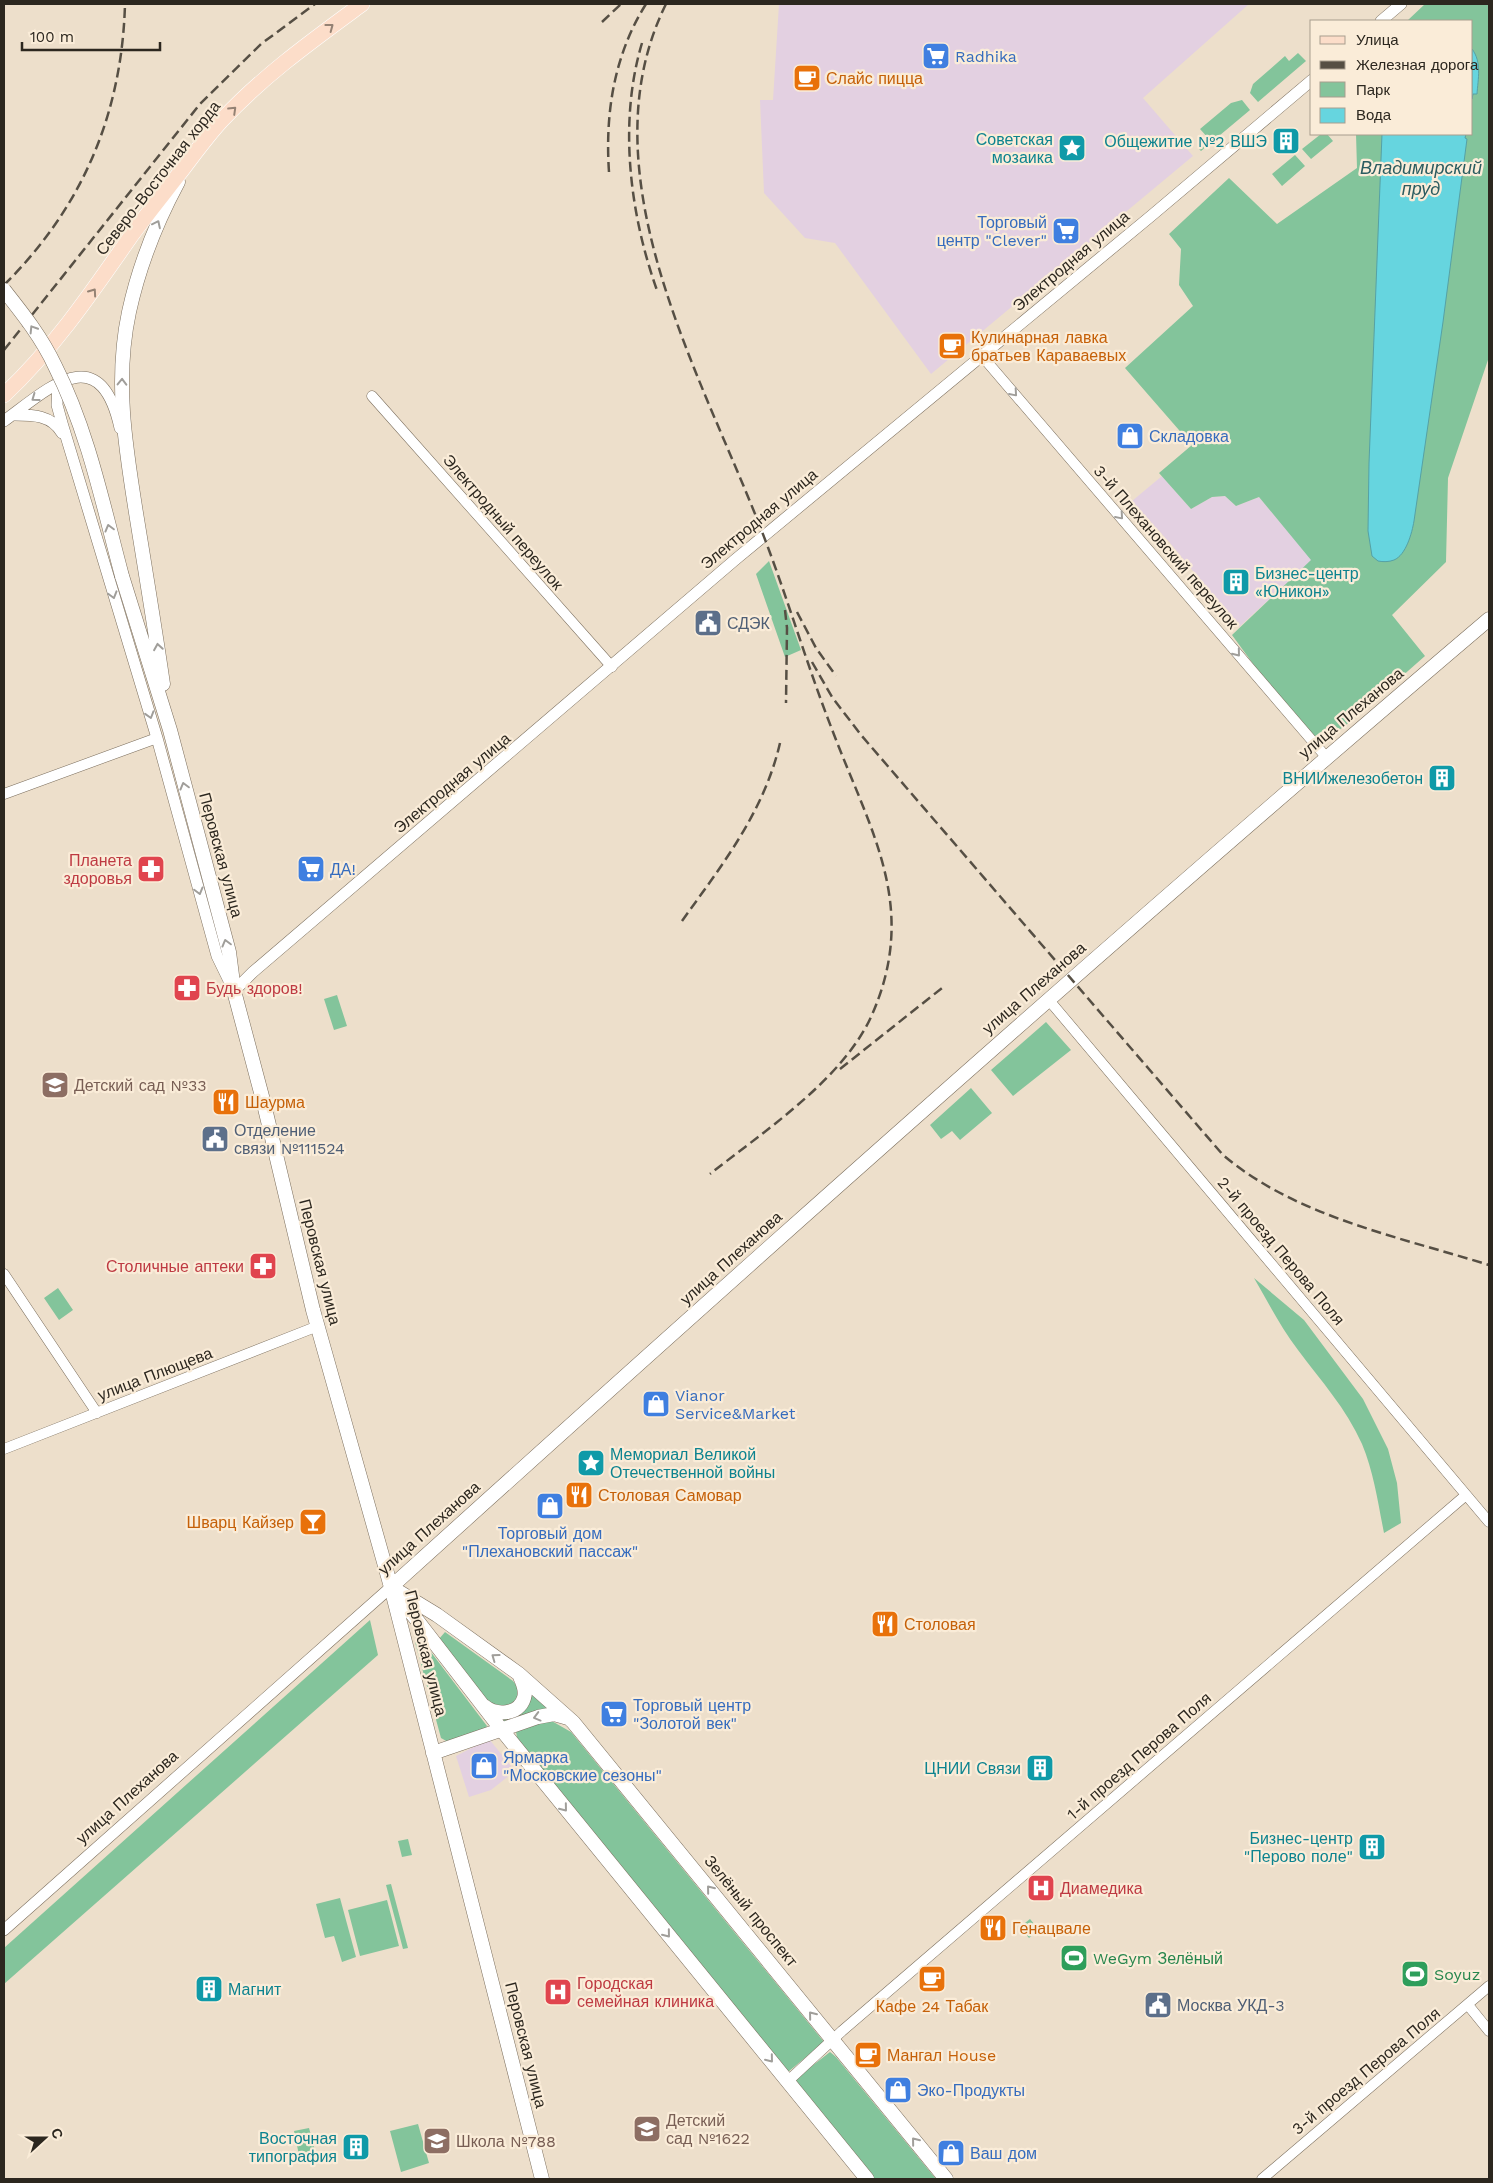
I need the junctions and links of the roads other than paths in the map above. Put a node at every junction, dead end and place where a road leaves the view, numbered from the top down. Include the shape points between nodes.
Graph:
1 (362, 4) edge
2 (1401, 4) edge
3 (1382, 20) edge
4 (1310, 82) edge
5 (190, 160) junction
6 (4, 290) edge
7 (982, 356) junction
8 (58, 382) junction
9 (4, 395) edge
10 (372, 396) dead end
11 (7, 418) edge
12 (70, 448) junction
13 (131, 478) junction
14 (1489, 619) edge
15 (612, 667) junction
16 (170, 730) junction
17 (157, 738) junction
18 (1327, 758) junction
19 (4, 794) edge
20 (234, 991) junction
21 (1048, 999) junction
22 (4, 1274) edge
23 (318, 1326) junction
24 (97, 1413) junction
25 (4, 1449) edge
26 (1466, 1495) junction
27 (1489, 1522) edge
28 (390, 1587) junction
29 (519, 1674) junction
30 (481, 1704) junction
31 (573, 1722) junction
32 (500, 1729) junction
33 (433, 1753) junction
34 (4, 1930) edge
35 (1489, 1986) edge
36 (1468, 2005) junction
37 (1489, 2031) edge
38 (832, 2040) junction
39 (788, 2081) junction
40 (542, 2179) edge
41 (867, 2179) edge
42 (946, 2179) edge
43 (1262, 2179) edge

5 -> 1 main road, Северо-Восточная хорда via 222,120 260,83
2 - 3 street
4 - 7 street, Электродная улица
9 -> 5 main road, Северо-Восточная хорда via 56,341
13 -> 5 main road via 122,406 129,313 152,235
16 -> 6 main road, bridge via 74,409 55,365 30,323
7 - 15 street, Электродная улица
7 -> 18 street, 3-й Плехановский переулок
8 -> 11 street
8 - 12 street via 57,405
8 - 13 street via 78,377 93,380 103,387 118,419
10 - 15 street, Электродный переулок
11 - 12 street via 30,414 51,421 61,430
12 -> 17 street, Перовская улица
16 -> 13 main road
14 - 18 main road, улица Плеханова
15 - 20 street, Электродная улица
20 -> 16 main road, Перовская улица via 229,952
17 - 19 street
17 -> 20 street, Перовская улица via 217,956
18 - 21 main road, улица Плеханова
20 - 23 main road, Перовская улица
21 - 26 street, 2-й проезд Перова Поля
21 - 28 main road, улица Плеханова
22 - 24 street
23 - 24 street, улица Плющева
23 - 28 main road, Перовская улица
24 - 25 street, улица Плющева
26 - 27 street, 2-й проезд Перова Поля
26 - 38 street, 1-й проезд Перова Поля
29 -> 28 main road, Зелёный проспект via 437,1615
28 - 30 main road
28 - 33 main road, Перовская улица
28 - 34 street, улица Плеханова
29 - 30 main road via 525,1691 521,1704 516,1708 510,1712 496,1712
29 - 31 main road, Зелёный проспект
30 - 32 main road
31 -> 32 main road via 554,1714
38 -> 31 main road, Зелёный проспект
32 - 33 main road
32 -> 39 main road
33 - 40 main road, Перовская улица
35 - 36 street, 3-й проезд Перова Поля
36 - 37 street
36 - 43 street, 3-й проезд Перова Поля
38 - 39 street, 1-й проезд Перова Поля
42 -> 38 main road, Зелёный проспект
39 - 41 main road

